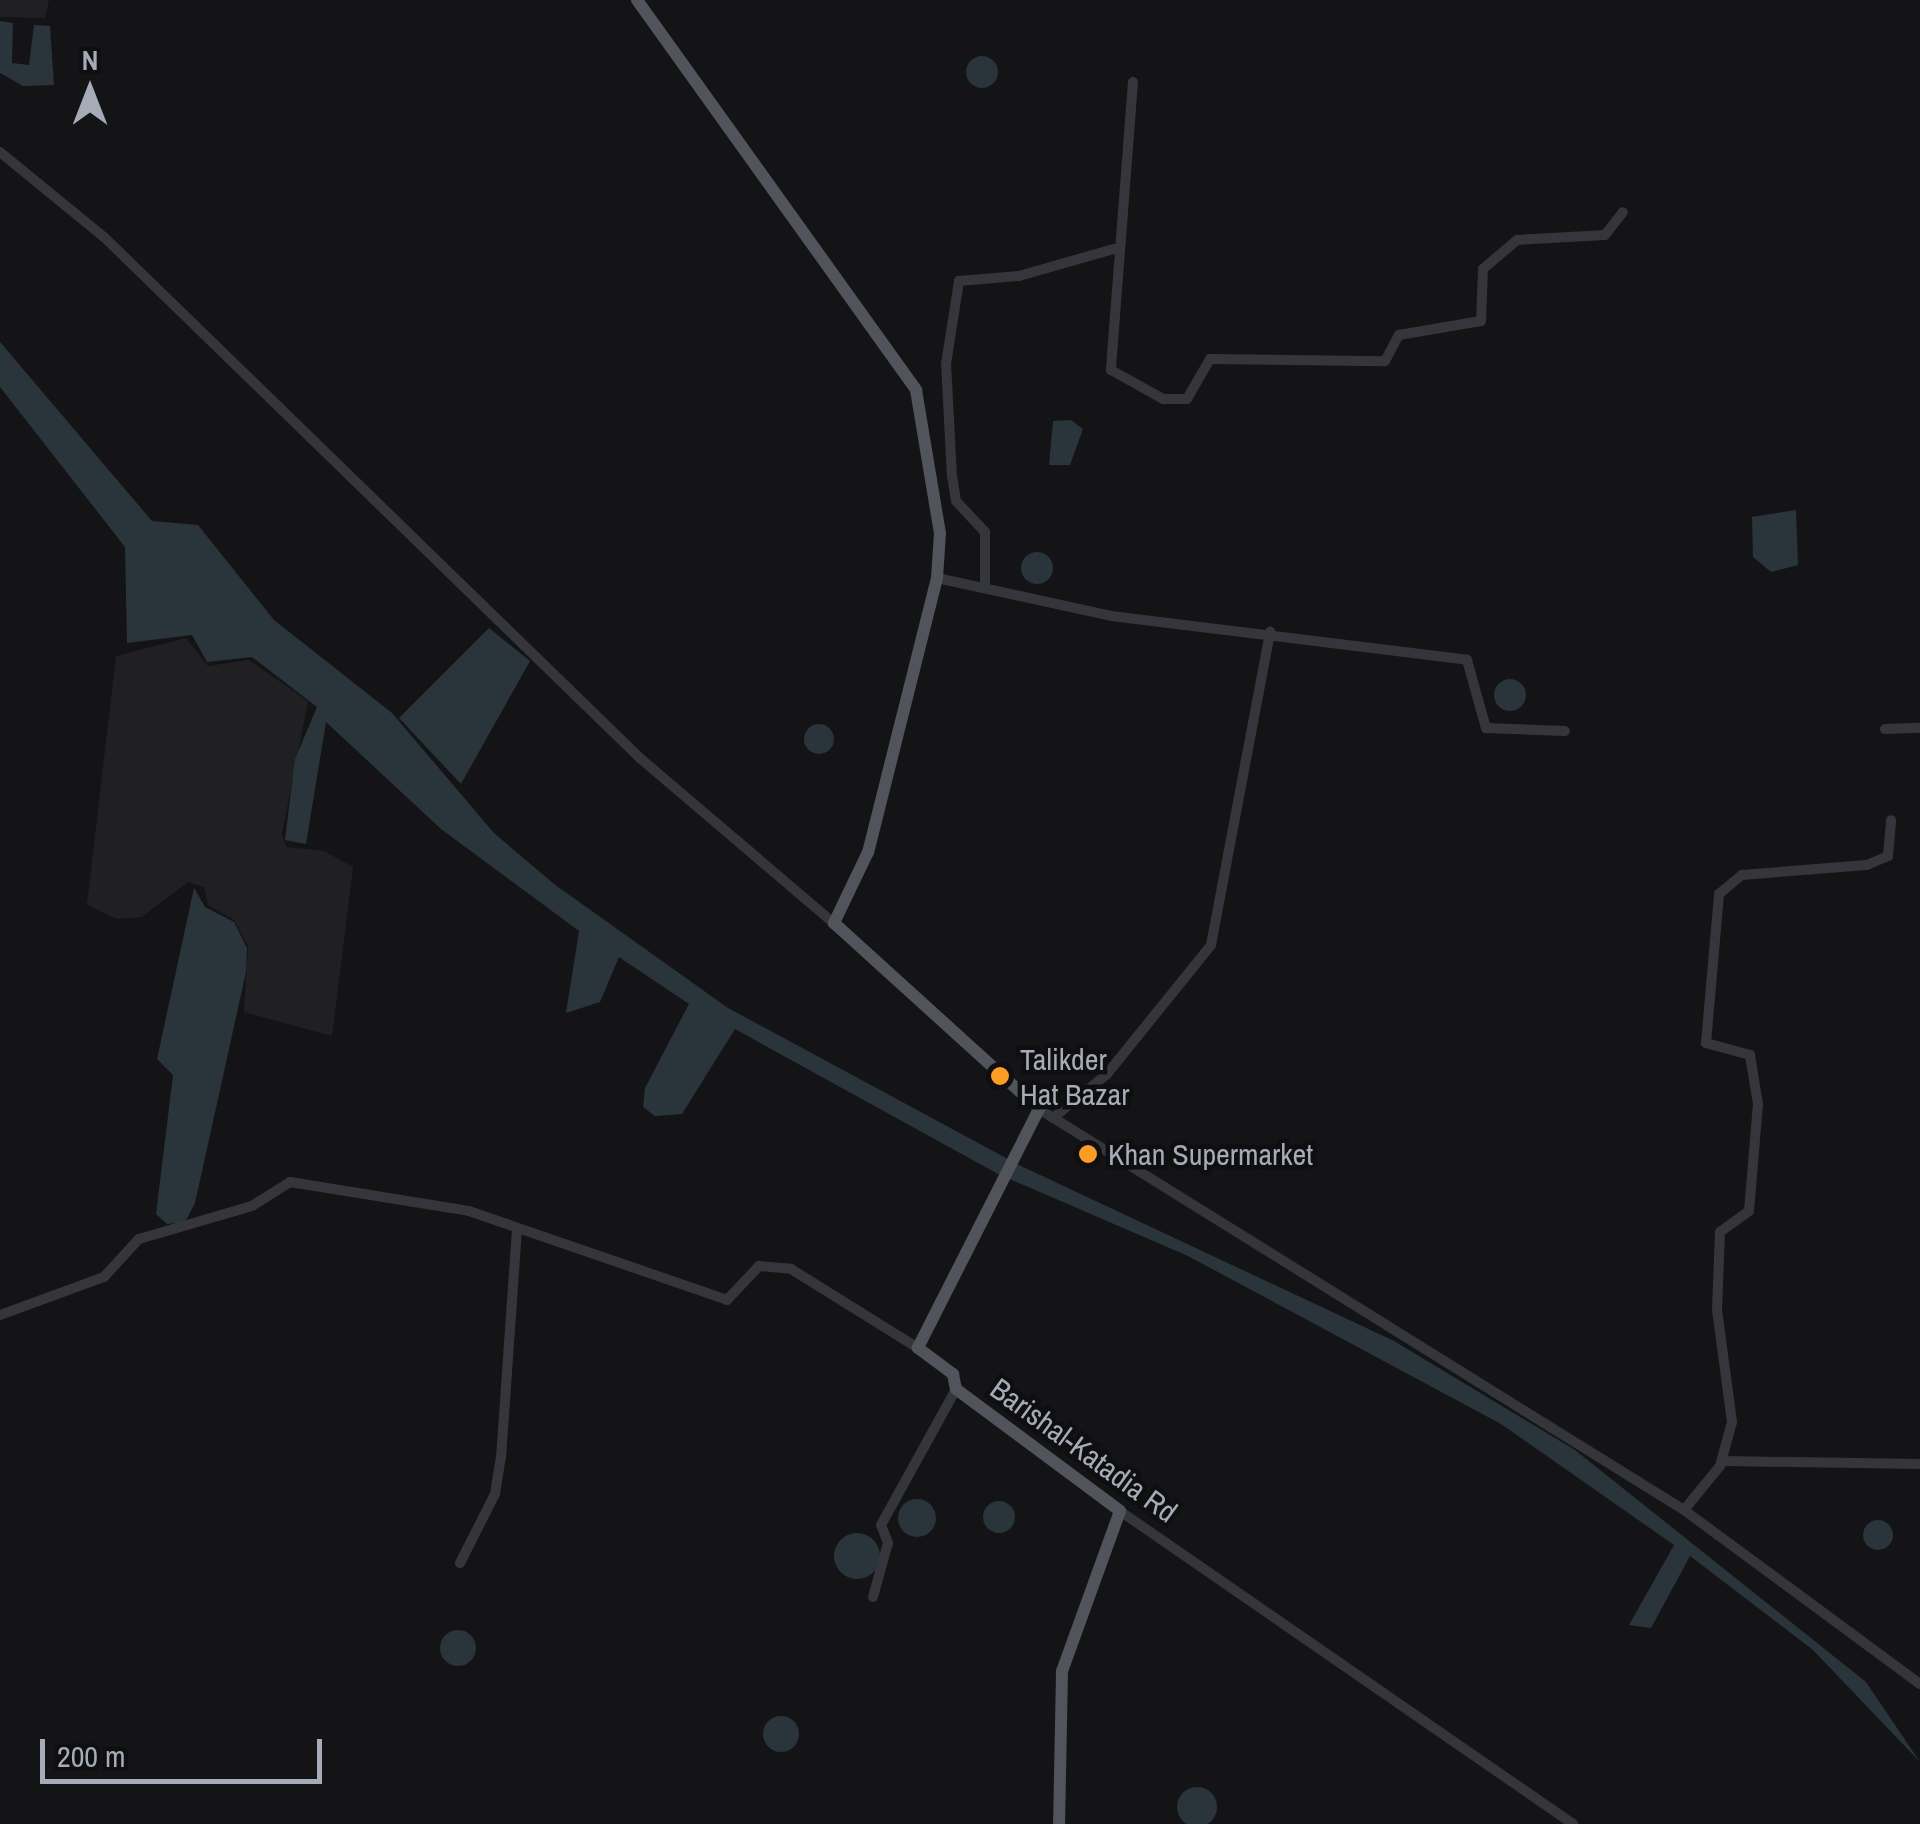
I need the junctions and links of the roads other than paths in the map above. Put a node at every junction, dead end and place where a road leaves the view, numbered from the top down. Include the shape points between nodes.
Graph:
1 (637, 0) edge
2 (1133, 82) dead end
3 (0, 152) edge
4 (1623, 212) dead end
5 (1114, 249) junction
6 (938, 578) junction
7 (986, 587) junction
8 (1270, 632) junction
9 (1920, 728) edge
10 (1886, 729) dead end
11 (1565, 731) dead end
12 (1891, 820) dead end
13 (834, 923) junction
14 (1039, 1109) junction
15 (1053, 1118) junction
16 (517, 1231) junction
17 (0, 1315) edge
18 (918, 1348) junction
19 (956, 1389) junction
20 (1920, 1464) edge
21 (1720, 1466) junction
22 (1684, 1510) junction
23 (1120, 1511) junction
24 (460, 1563) dead end
25 (873, 1597) dead end
26 (1920, 1684) edge
27 (1059, 1824) edge
28 (1574, 1824) edge

1 - 6 main road via 916,390 940,533
2 - 5 street
3 - 13 street via 104,237 641,758
4 - 5 street via 1605,234 1516,240 1484,269 1480,321 1399,335 1385,361 1210,359 1186,399 1164,399 1111,370
5 - 7 street via 1019,276 958,281 946,364 952,476 956,500 986,532
6 - 7 street
6 - 13 main road via 876,819
7 - 8 street via 1112,616
8 - 11 street via 1467,660 1486,728
8 - 15 street via 1211,945 1107,1074
9 - 10 street
12 - 21 street via 1888,856 1867,865 1742,874 1719,894 1706,1044 1750,1055 1758,1104 1748,1211 1720,1232 1717,1310 1732,1401
13 - 14 main road
14 - 15 street
14 - 18 main road
15 - 22 street
16 - 17 street via 469,1212 290,1182 252,1206 139,1239 104,1277
16 - 18 street via 666,1272 727,1300 759,1266 791,1269
16 - 24 street via 495,1494
18 - 19 main road, Barishal-Katadia Rd via 952,1374
19 - 23 main road, Barishal-Katadia Rd
19 - 25 street via 881,1525 888,1543
20 - 21 street via 1842,1469 1733,1456
21 - 22 street
22 - 26 street
23 - 27 main road via 1062,1670
23 - 28 street, Barishal-Katadia Rd

